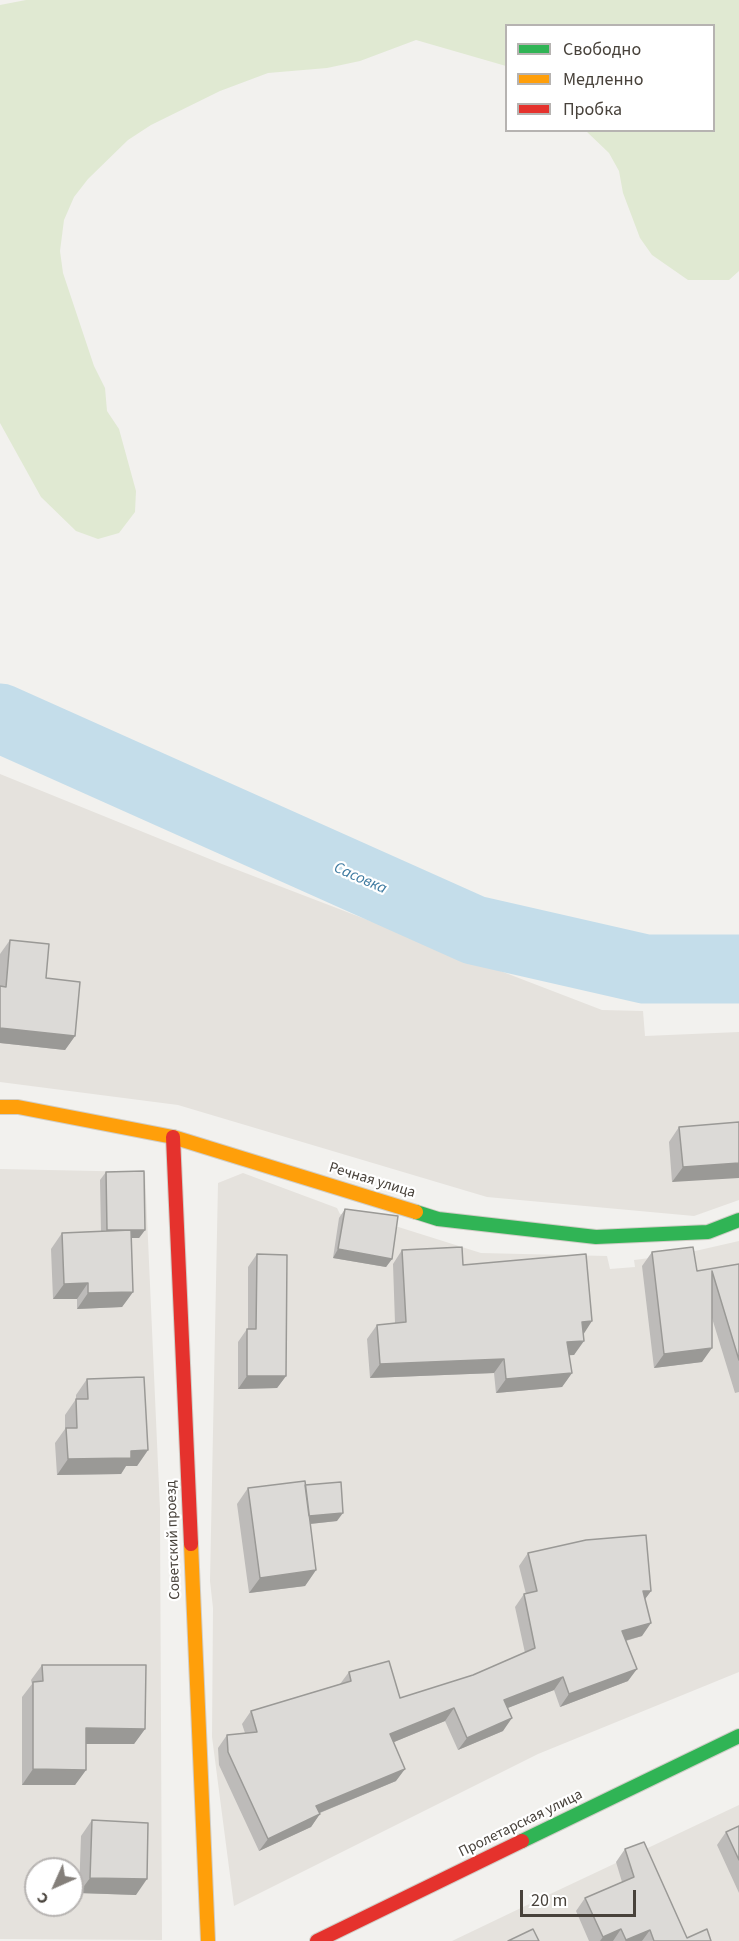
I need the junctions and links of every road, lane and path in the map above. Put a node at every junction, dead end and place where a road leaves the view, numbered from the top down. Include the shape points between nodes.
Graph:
1 (0, 1107) edge
2 (173, 1137) junction
3 (739, 1220) edge
4 (739, 1736) edge
5 (208, 1941) edge
6 (317, 1941) edge

1 - 2 street, Речная улица via 18,1107
2 - 3 street, Речная улица via 438,1219 596,1237 708,1232
2 - 5 street, Советский проезд
4 - 6 street, Пролетарская улица

